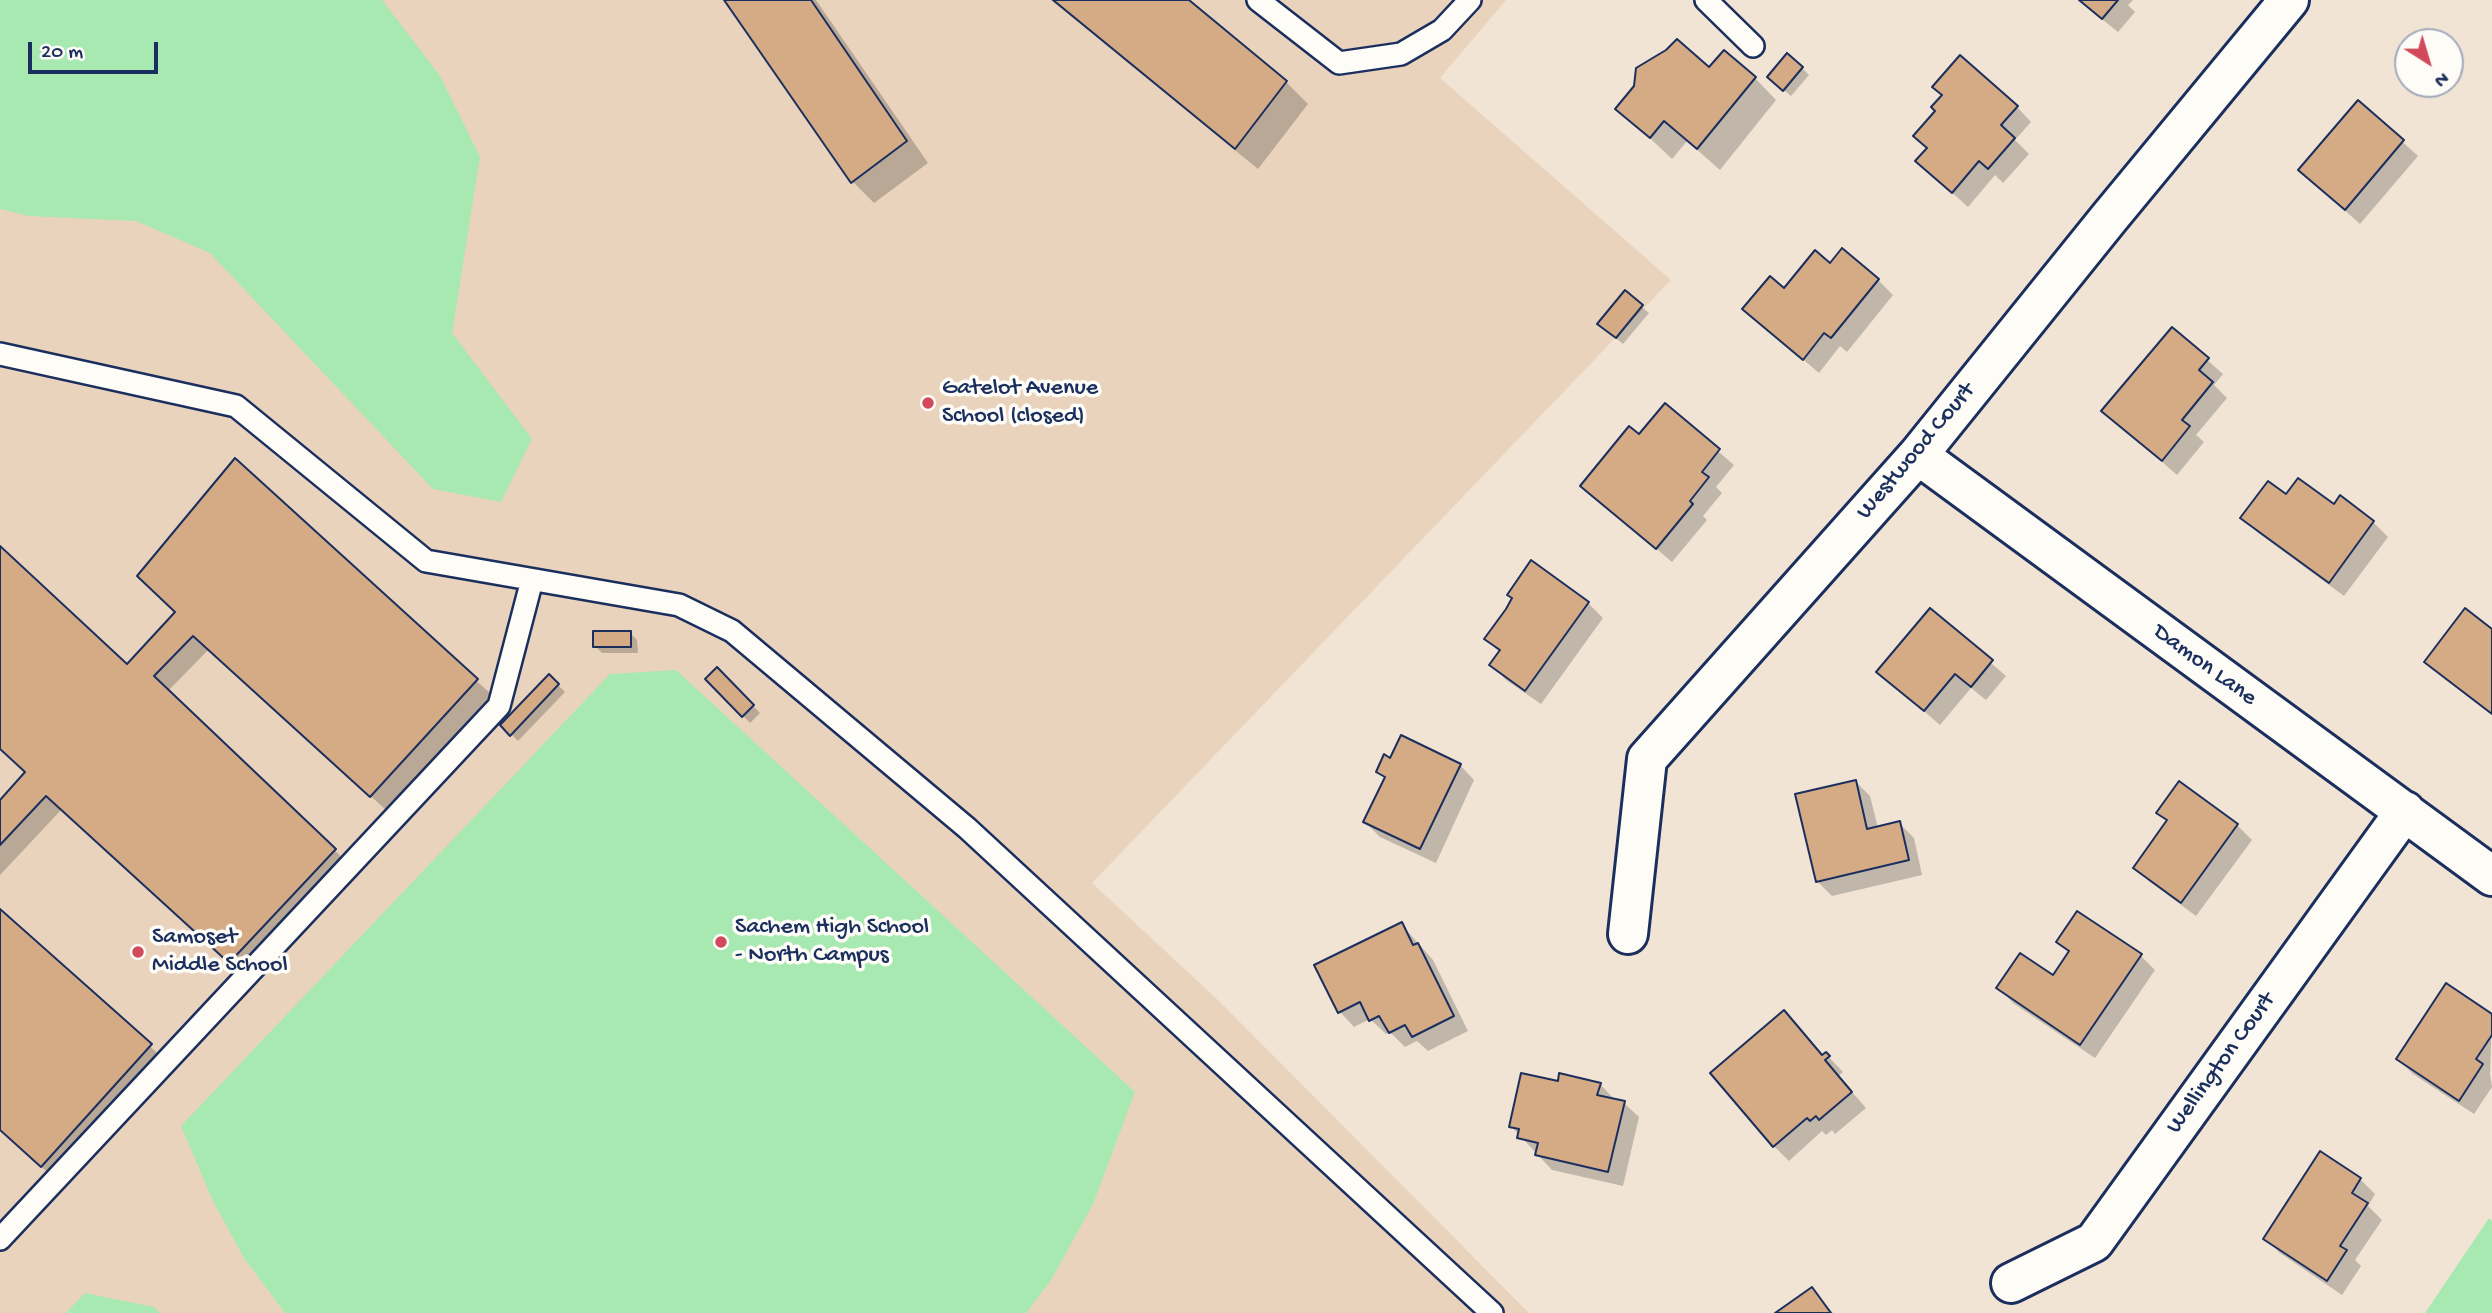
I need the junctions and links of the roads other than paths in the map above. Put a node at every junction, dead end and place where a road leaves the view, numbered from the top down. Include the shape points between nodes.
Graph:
1 (1258, 0) edge
2 (1470, 0) edge
3 (1706, 0) edge
4 (2290, 0) edge
5 (1752, 46) dead end
6 (0, 354) edge
7 (1918, 455) junction
8 (532, 580) junction
9 (2405, 811) junction
10 (2492, 877) edge
11 (1629, 934) dead end
12 (0, 1239) edge
13 (2011, 1283) dead end
14 (1492, 1313) edge

1 - 2 lane via 1339,63 1401,54 1442,30
3 - 5 lane
4 - 7 street, Westwood Court
6 - 8 lane via 236,406 426,561
7 - 9 street, Damon Lane
7 - 11 street, Westwood Court via 1647,759
8 - 12 lane via 499,706
8 - 14 lane via 679,605 732,631 967,828
9 - 10 street, Damon Lane
9 - 13 street, Wellington Court via 2094,1242

